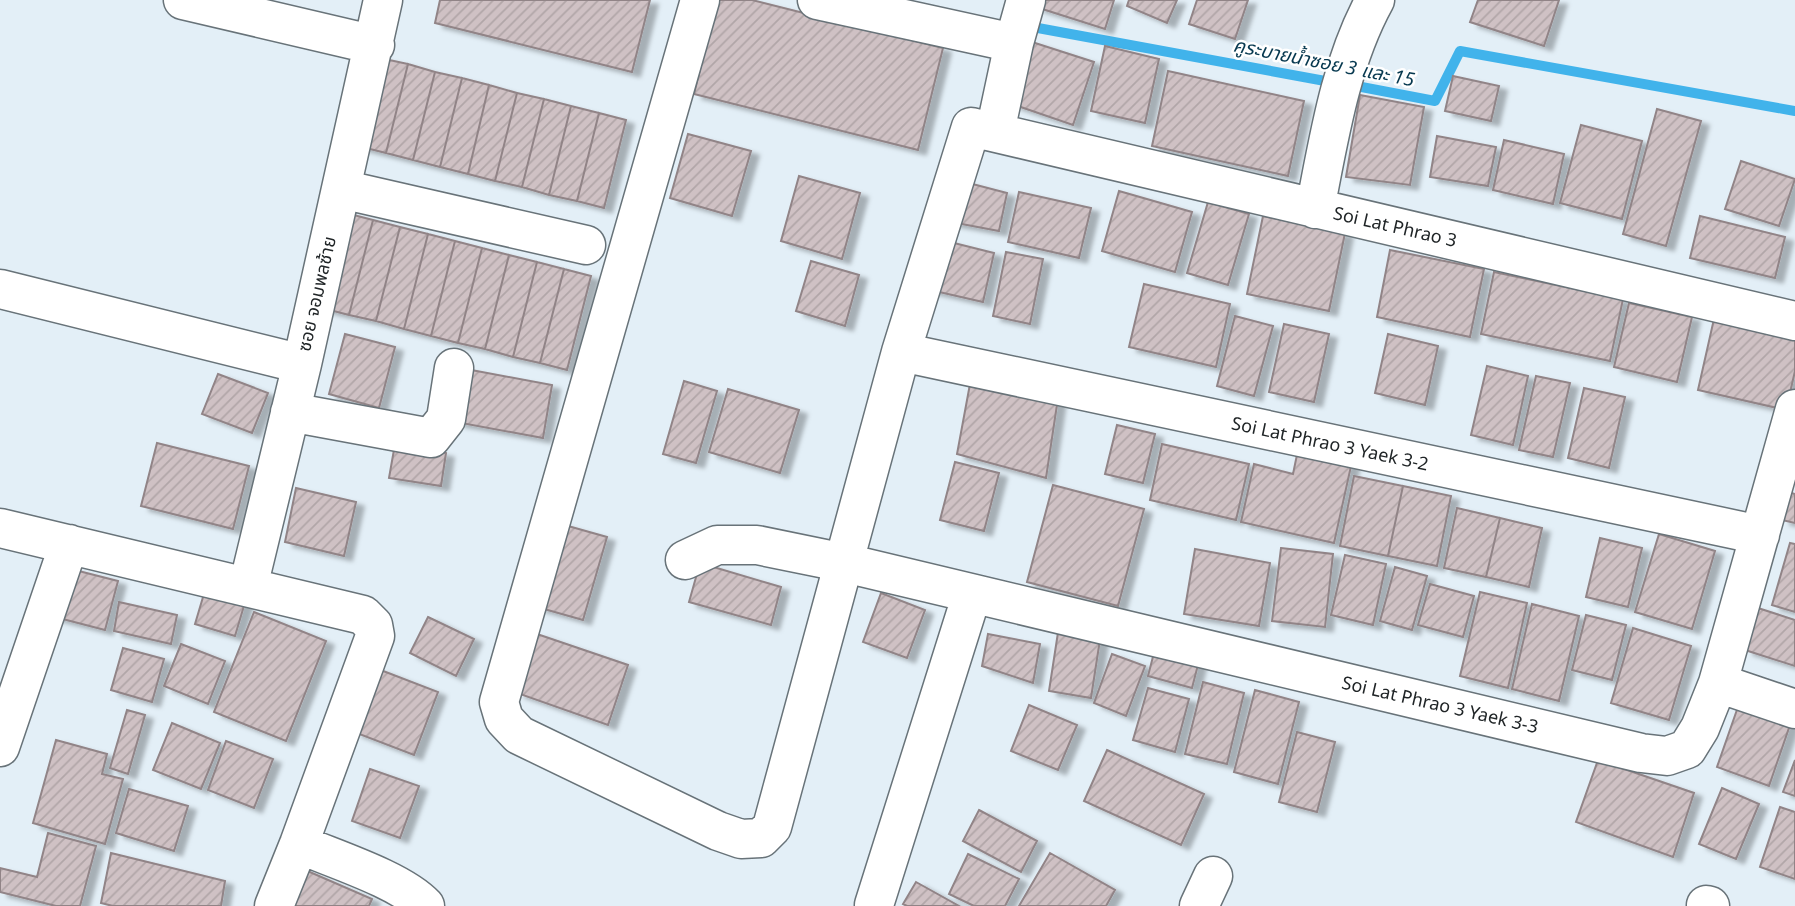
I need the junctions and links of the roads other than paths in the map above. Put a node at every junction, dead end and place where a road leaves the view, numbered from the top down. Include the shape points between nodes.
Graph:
1 (183, 0) edge
2 (383, 0) edge
3 (700, 0) edge
4 (817, 0) edge
5 (1375, 0) edge
6 (1014, 25) edge
7 (375, 45) junction
8 (983, 130) junction
9 (341, 189) junction
10 (1315, 209) junction
11 (586, 244) dead end
12 (0, 289) edge
13 (1795, 321) edge
14 (901, 352) junction
15 (302, 364) junction
16 (454, 368) dead end
17 (1795, 409) edge
18 (290, 412) junction
19 (1785, 482) edge
20 (0, 528) edge
21 (1760, 535) junction
22 (69, 544) junction
23 (685, 560) dead end
24 (845, 563) junction
25 (248, 587) junction
26 (972, 594) junction
27 (1717, 683) junction
28 (1795, 709) edge
29 (0, 747) edge
30 (299, 844) junction
31 (874, 905) edge
32 (274, 906) edge
33 (425, 906) edge

1 - 7 street
2 - 7 street, ซอย จอมพลซ้าย
3 - 24 street via 499,702 504,719 519,735 718,831 741,839 761,838 772,827
4 - 6 street
5 - 10 street via 1348,61
6 - 8 street
7 - 9 street, ซอย จอมพลซ้าย
8 - 10 street, Soi Lat Phrao 3
8 - 14 street
9 - 11 street
9 - 15 street, ซอย จอมพลซ้าย
10 - 13 street, Soi Lat Phrao 3
12 - 15 street
14 - 21 street, Soi Lat Phrao 3 Yaek 3-2
14 - 24 street
15 - 18 street, ซอย จอมพลซ้าย
16 - 18 street via 446,419 431,438
17 - 19 street, Soi Lat Phrao 3 Yaek 3-3
18 - 25 street, ซอย จอมพลซ้าย
19 - 21 street, Soi Lat Phrao 3 Yaek 3-3
20 - 22 street
21 - 27 street, Soi Lat Phrao 3 Yaek 3-3
22 - 25 street
22 - 29 street
23 - 24 street, Soi Lat Phrao 3 Yaek 3-3 via 717,545 757,545
24 - 26 street, Soi Lat Phrao 3 Yaek 3-3
25 - 30 street via 363,615 373,625 375,636
26 - 27 street, Soi Lat Phrao 3 Yaek 3-3 via 1641,753 1667,756 1687,748
26 - 31 street
27 - 28 street
30 - 32 street
30 - 33 street via 396,885

